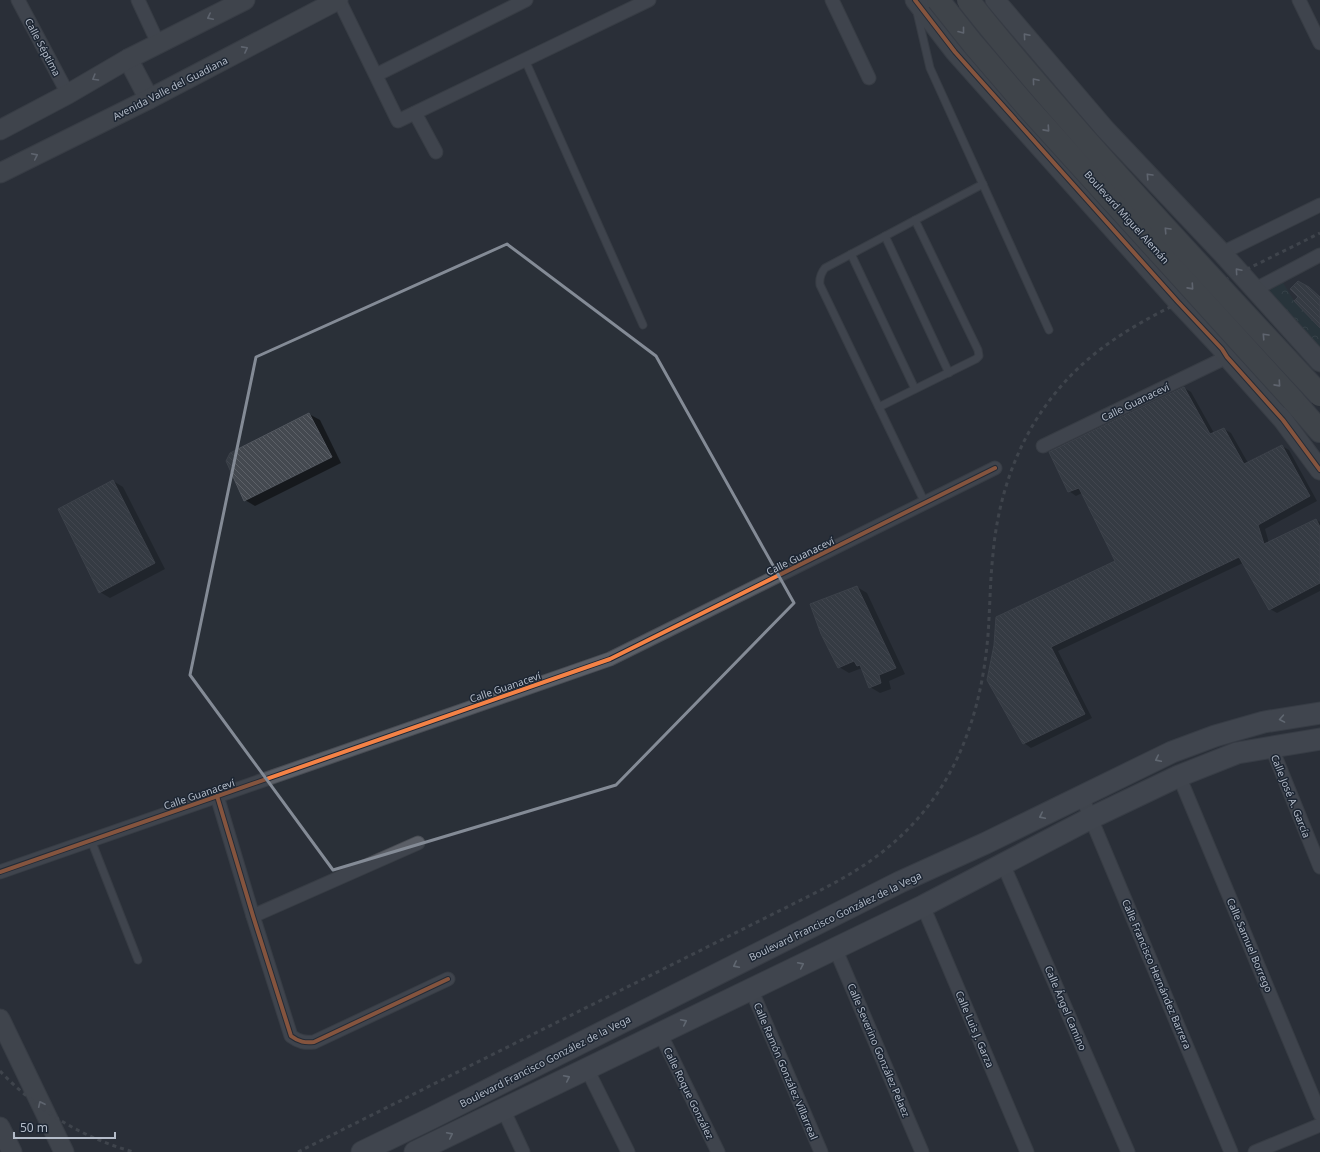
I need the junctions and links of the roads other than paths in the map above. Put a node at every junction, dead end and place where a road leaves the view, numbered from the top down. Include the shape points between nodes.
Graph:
1 (18, 0) edge
2 (138, 0) edge
3 (245, 0) edge
4 (339, 0) edge
5 (526, 0) edge
6 (649, 0) edge
7 (832, 0) edge
8 (914, 0) edge
9 (938, 0) edge
10 (968, 0) edge
11 (995, 0) edge
12 (1299, 0) edge
13 (158, 43) junction
14 (1320, 43) edge
15 (128, 59) junction
16 (525, 60) junction
17 (376, 75) junction
18 (869, 78) dead end
19 (68, 94) junction
20 (149, 100) junction
21 (416, 113) junction
22 (0, 130) edge
23 (436, 152) dead end
24 (0, 174) edge
25 (983, 184) junction
26 (1320, 205) edge
27 (915, 220) junction
28 (1196, 226) junction
29 (885, 236) junction
30 (1222, 253) junction
31 (851, 254) junction
32 (1320, 255) edge
33 (1150, 270) junction
34 (1254, 290) junction
35 (643, 325) dead end
36 (1049, 330) dead end
37 (1224, 353) junction
38 (1320, 362) edge
39 (949, 373) junction
40 (916, 389) junction
41 (1320, 396) edge
42 (879, 407) junction
43 (1317, 431) edge
44 (1043, 446) dead end
45 (995, 468) dead end
46 (1320, 470) edge
47 (925, 503) junction
48 (1320, 713) edge
49 (1320, 739) edge
50 (1271, 746) junction
51 (1180, 776) junction
52 (217, 796) junction
53 (1082, 797) junction
54 (1091, 818) junction
55 (91, 840) junction
56 (418, 843) dead end
57 (1003, 864) junction
58 (1320, 867) edge
59 (0, 872) edge
60 (923, 906) junction
61 (253, 916) junction
62 (835, 948) junction
63 (138, 960) dead end
64 (448, 979) dead end
65 (751, 989) junction
66 (0, 1019) edge
67 (660, 1033) junction
68 (587, 1068) junction
69 (503, 1109) junction
70 (1320, 1114) edge
71 (1320, 1125) edge
72 (0, 1128) edge
73 (12, 1152) edge
74 (64, 1152) edge
75 (362, 1152) edge
76 (415, 1152) edge
77 (523, 1152) edge
78 (628, 1152) edge
79 (718, 1152) edge
80 (821, 1152) edge
81 (922, 1152) edge
82 (1027, 1152) edge
83 (1128, 1152) edge
84 (1231, 1152) edge
85 (1255, 1152) edge

1 - 19 street, Calle Séptima
2 - 13 street
3 -> 13 street
4 - 17 street
20 -> 4 street, Avenida Valle del Guadiana
5 - 17 street
6 - 16 street
7 - 18 street
8 - 25 lane via 930,68
8 - 33 street via 954,52
9 -> 43 highway, Boulevard Miguel Alemán, bridge via 1028,108
41 -> 10 highway, Boulevard Miguel Alemán, bridge via 1132,191
28 -> 11 street via 1105,129
12 - 14 street
13 - 15 street
15 -> 19 street
15 - 20 street
16 - 21 street
16 - 35 lane
17 - 21 street via 398,121
19 - 22 street
24 -> 20 street, Avenida Valle del Guadiana
21 - 23 street
25 - 27 lane
25 - 36 lane
26 - 30 street
27 - 29 lane
27 - 39 lane via 978,350 979,356 976,359
28 - 30 street
28 - 33 street via 1191,242 1180,255 1167,264
29 - 31 lane
29 - 39 lane
34 -> 30 street
31 - 40 lane
31 - 42 lane via 825,268 820,276 820,285
32 - 34 street
33 - 37 street
34 - 37 street via 1230,318
34 - 38 street
37 - 44 street, Calle Guanaceví
37 - 46 street via 1283,420
39 - 40 lane
40 - 42 lane
42 - 47 lane
45 - 47 street, Calle Guanaceví
47 - 52 street, Calle Guanaceví via 610,659
48 -> 53 main road, Boulevard Francisco González de la Vega via 1264,722 1215,736 1172,752
49 - 50 main road
50 - 51 main road via 1237,753
50 - 58 street, Calle José A. García
51 - 54 main road
51 - 70 street, Calle Samuel Borrego
52 - 55 street, Calle Guanaceví
52 - 61 street
53 - 54 street, Calle Francisco Hernández Barrera
53 -> 75 main road, Boulevard Francisco González de la Vega via 900,882
54 - 57 main road
54 - 84 street, Calle Francisco Hernández Barrera
55 - 59 street, Calle Guanaceví
55 - 63 lane
56 - 61 street
57 - 60 main road
57 - 83 street, Calle Ángel Camino
60 - 62 main road
60 - 82 street, Calle Luis J. Garza
61 - 64 street via 291,1036 298,1041 314,1042
65 -> 62 main road
62 - 81 street, Calle Severino González Pelaez
67 -> 65 main road
65 - 80 street, Calle Ramón González Villarreal
74 -> 66 street
67 - 68 main road
67 - 79 street, Calle Roque González
69 -> 68 main road
68 - 78 street
76 -> 69 main road
69 - 77 street
71 - 85 street
72 - 73 street

